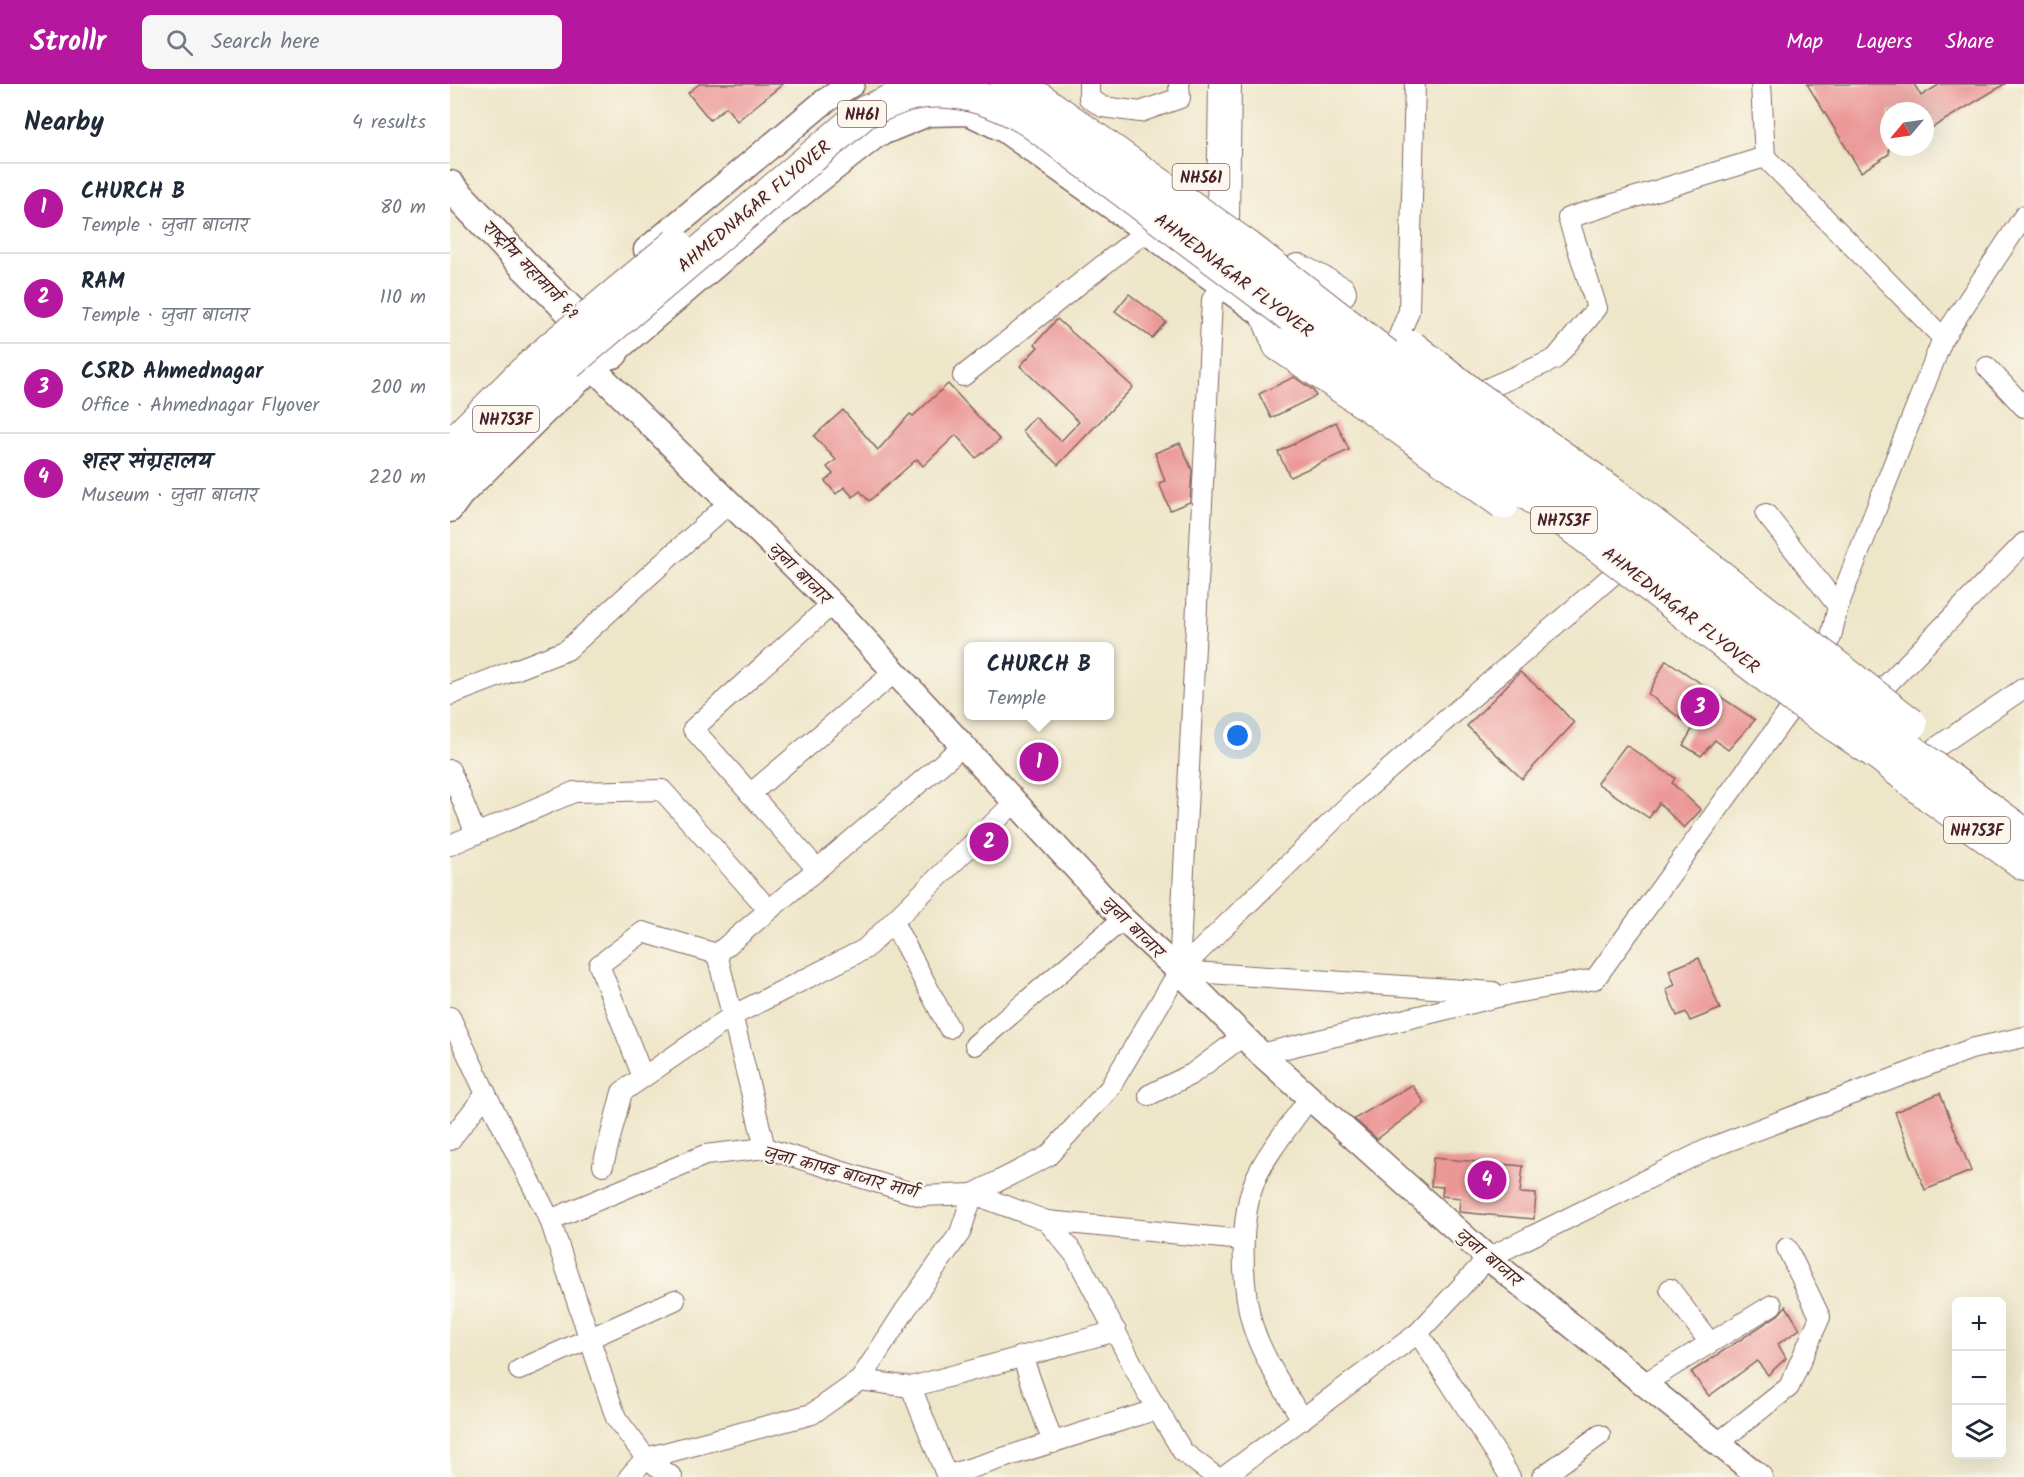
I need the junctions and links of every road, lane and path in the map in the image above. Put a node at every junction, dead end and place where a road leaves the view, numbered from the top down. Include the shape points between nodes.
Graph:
1 (852, 84) edge
2 (880, 84) edge
3 (1007, 84) edge
4 (1040, 84) edge
5 (1089, 84) edge
6 (1179, 84) edge
7 (1204, 84) edge
8 (1225, 84) edge
9 (1416, 84) edge
10 (1761, 84) edge
11 (1765, 157) junction
12 (450, 186) edge
13 (1211, 203) junction
14 (2024, 216) edge
15 (1145, 232) junction
16 (1298, 270) junction
17 (1208, 275) junction
18 (1274, 331) junction
19 (1943, 338) junction
20 (1396, 343) junction
21 (575, 345) junction
22 (1987, 367) dead end
23 (963, 376) dead end
24 (1468, 397) junction
25 (2024, 407) edge
26 (450, 430) edge
27 (450, 446) edge
28 (450, 479) edge
29 (729, 504) junction
30 (450, 510) edge
31 (1766, 514) dead end
32 (2024, 543) edge
33 (1614, 574) junction
34 (832, 604) junction
35 (1838, 606) junction
36 (1818, 660) junction
37 (895, 672) junction
38 (2024, 688) edge
39 (450, 695) edge
40 (1871, 701) junction
41 (1792, 707) junction
42 (963, 746) junction
43 (1934, 749) junction
44 (450, 770) edge
45 (1939, 787) junction
46 (750, 794) junction
47 (1015, 802) junction
48 (2024, 818) edge
49 (476, 834) junction
50 (2024, 834) edge
51 (450, 845) edge
52 (2024, 864) edge
53 (817, 869) junction
54 (2024, 878) edge
55 (769, 910) junction
56 (1123, 919) junction
57 (893, 922) junction
58 (717, 954) junction
59 (1179, 971) junction
60 (1514, 993) junction
61 (732, 1016) junction
62 (450, 1017) edge
63 (949, 1028) dead end
64 (1243, 1036) junction
65 (2024, 1037) edge
66 (975, 1045) dead end
67 (1261, 1054) junction
68 (643, 1077) junction
69 (486, 1094) junction
70 (1149, 1095) dead end
71 (1310, 1098) junction
72 (450, 1140) edge
73 (765, 1148) junction
74 (603, 1165) dead end
75 (973, 1194) junction
76 (550, 1220) junction
77 (1047, 1221) junction
78 (1243, 1239) junction
79 (1787, 1248) dead end
80 (1488, 1258) junction
81 (1670, 1288) dead end
82 (675, 1300) dead end
83 (1772, 1305) dead end
84 (1116, 1331) junction
85 (1418, 1333) junction
86 (589, 1337) junction
87 (1710, 1343) junction
88 (1022, 1356) junction
89 (519, 1370) dead end
90 (860, 1380) junction
91 (1645, 1383) junction
92 (911, 1387) junction
93 (1158, 1409) junction
94 (1302, 1420) junction
95 (1600, 1435) dead end
96 (1053, 1443) junction
97 (1718, 1443) junction
98 (646, 1458) junction
99 (629, 1477) edge
100 (672, 1477) edge
101 (947, 1477) edge
102 (1216, 1477) edge
103 (1224, 1477) edge
104 (1510, 1477) edge
105 (1542, 1477) edge
106 (1760, 1477) edge

1 - 21 street via 825,101 739,174
2 - 21 highway, AHMEDNAGAR FLYOVER / NH61, bridge via 860,93 842,108
3 - 45 highway, AHMEDNAGAR FLYOVER, bridge via 1040,99 1248,247 1805,673
4 - 13 street
5 - 6 street via 1089,98 1102,107 1140,112 1179,98
7 - 13 highway, NH561
8 - 13 highway
9 - 20 street via 1409,311
10 - 11 street
11 - 19 street
11 - 24 street via 1568,218 1597,308 1555,359
12 - 21 main road, राष्ट्रीय महामार्ग ६१
13 - 16 street
13 - 17 highway, NH561
14 - 19 street
15 - 17 street
15 - 21 street via 1005,130 969,113 927,114 877,135 775,215
15 - 23 street
16 - 20 street
16 - 45 highway, bridge via 1340,292 1471,393 1609,490 1934,741
17 - 18 street
17 - 21 highway, AHMEDNAGAR FLYOVER / NH61, bridge via 1030,121 1004,106 969,94 936,90 905,96 865,112
17 - 45 highway, AHMEDNAGAR FLYOVER / NH753F, bridge via 1615,559 1797,700 1882,757
17 - 59 street
18 - 33 street via 1479,472
18 - 45 highway, bridge via 1899,794
19 - 35 street
20 - 24 street
21 - 26 street
21 - 27 highway, AHMEDNAGAR FLYOVER / NH753F via 521,375
21 - 28 highway, AHMEDNAGAR FLYOVER / NH753F
21 - 29 street, जुना बाजार
21 - 30 street via 533,423
22 - 25 street
24 - 36 street
29 - 34 street, जुना बाजार
29 - 39 street via 567,650
31 - 35 street
32 - 40 street
33 - 41 street
33 - 59 street via 1356,798
34 - 37 street, जुना बाजार
34 - 46 street via 693,729
35 - 36 street via 1831,637
36 - 40 street
36 - 41 street
37 - 42 street, जुना बाजार
37 - 46 street
38 - 43 street
40 - 43 street
41 - 54 street
41 - 60 street via 1595,979
42 - 47 street, जुना बाजार
42 - 53 street
43 - 48 street
44 - 49 street
45 - 50 highway, AHMEDNAGAR FLYOVER / NH753F
45 - 52 highway, AHMEDNAGAR FLYOVER / NH753F
46 - 53 street
47 - 56 street, जुना बाजार
47 - 57 street
49 - 51 street
49 - 55 street via 574,792 662,790
53 - 55 street
55 - 58 street
56 - 59 street, जुना बाजार
56 - 66 street
57 - 61 street via 865,950
57 - 63 street
58 - 61 street
58 - 68 street via 643,932 599,964
59 - 60 street
59 - 64 street, जुना बाजार
59 - 75 street via 1109,1089 1048,1156
60 - 67 street
61 - 68 street
61 - 73 street
62 - 69 street
64 - 67 street, जुना बाजार
64 - 70 street via 1192,1074
65 - 80 street via 1971,1048 1710,1148
67 - 71 street, जुना बाजार
68 - 74 street via 622,1092
69 - 72 street
69 - 76 street
71 - 78 street via 1256,1178 1246,1210
71 - 80 street, जुना बाजार
73 - 75 street, जुना कापड बाजार मार्ग via 921,1196
73 - 76 street, जुना कापड बाजार मार्ग via 705,1155
75 - 77 street, जुना कापड बाजार मार्ग
75 - 90 street via 960,1233
76 - 86 street
77 - 78 street, जुना कापड बाजार मार्ग
77 - 84 street via 1076,1256
78 - 94 street via 1253,1326
79 - 97 street via 1820,1317 1789,1387
80 - 85 street
80 - 91 street, जुना बाजार
81 - 87 street
82 - 86 street
83 - 87 street
84 - 88 street
84 - 93 street
85 - 94 street
85 - 104 street
86 - 89 street
86 - 98 street via 616,1418
87 - 91 street
88 - 92 street
88 - 96 street
90 - 92 street
90 - 98 street via 812,1414
91 - 97 street, जुना बाजार
92 - 101 street
93 - 96 street
93 - 102 street via 1183,1452
94 - 103 street
95 - 105 street
96 - 101 street
97 - 106 street, जुना बाजार
98 - 99 street
98 - 100 street

